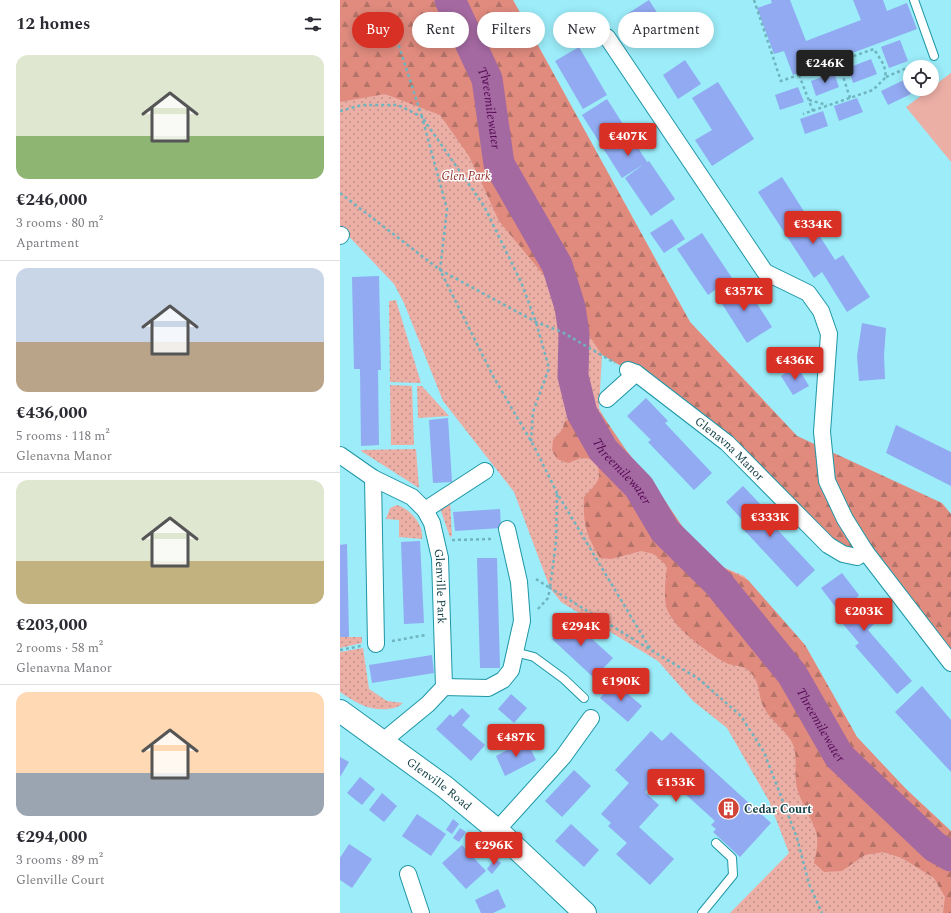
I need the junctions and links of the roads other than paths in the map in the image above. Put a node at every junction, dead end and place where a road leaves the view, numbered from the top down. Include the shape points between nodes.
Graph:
1 (914, 0) edge
2 (610, 41) edge
3 (934, 56) road end
4 (607, 399) dead end
5 (340, 455) edge
6 (485, 471) dead end
7 (373, 478) junction
8 (425, 510) junction
9 (508, 534) road end
10 (865, 551) junction
11 (376, 644) dead end
12 (515, 652) junction
13 (951, 663) edge
14 (444, 687) junction
15 (584, 698) dead end
16 (340, 711) edge
17 (591, 718) dead end
18 (383, 741) junction
19 (497, 830) junction
20 (716, 843) dead end
21 (408, 874) dead end
22 (421, 913) edge
23 (585, 913) edge
24 (702, 913) edge

1 - 3 lane
2 - 10 street via 765,272 808,293 821,311 829,334 822,432 827,481 845,520
4 - 10 street, Glenavna Manor via 632,371 727,443 828,545 843,554 857,557
5 - 7 street, Glenville Park
6 - 8 street
7 - 8 street, Glenville Park via 412,497
7 - 11 street
8 - 14 street, Glenville Park via 432,523 440,558
9 - 12 street via 519,582 522,620
10 - 13 street
12 - 14 street via 511,670 503,680 488,688
12 - 15 lane via 534,658
14 - 18 street via 428,704
16 - 18 street, Glenville Road
17 - 19 street via 563,757
18 - 19 street, Glenville Road
19 - 23 street, Glenville Road
20 - 24 lane via 732,858 733,875
21 - 22 street

